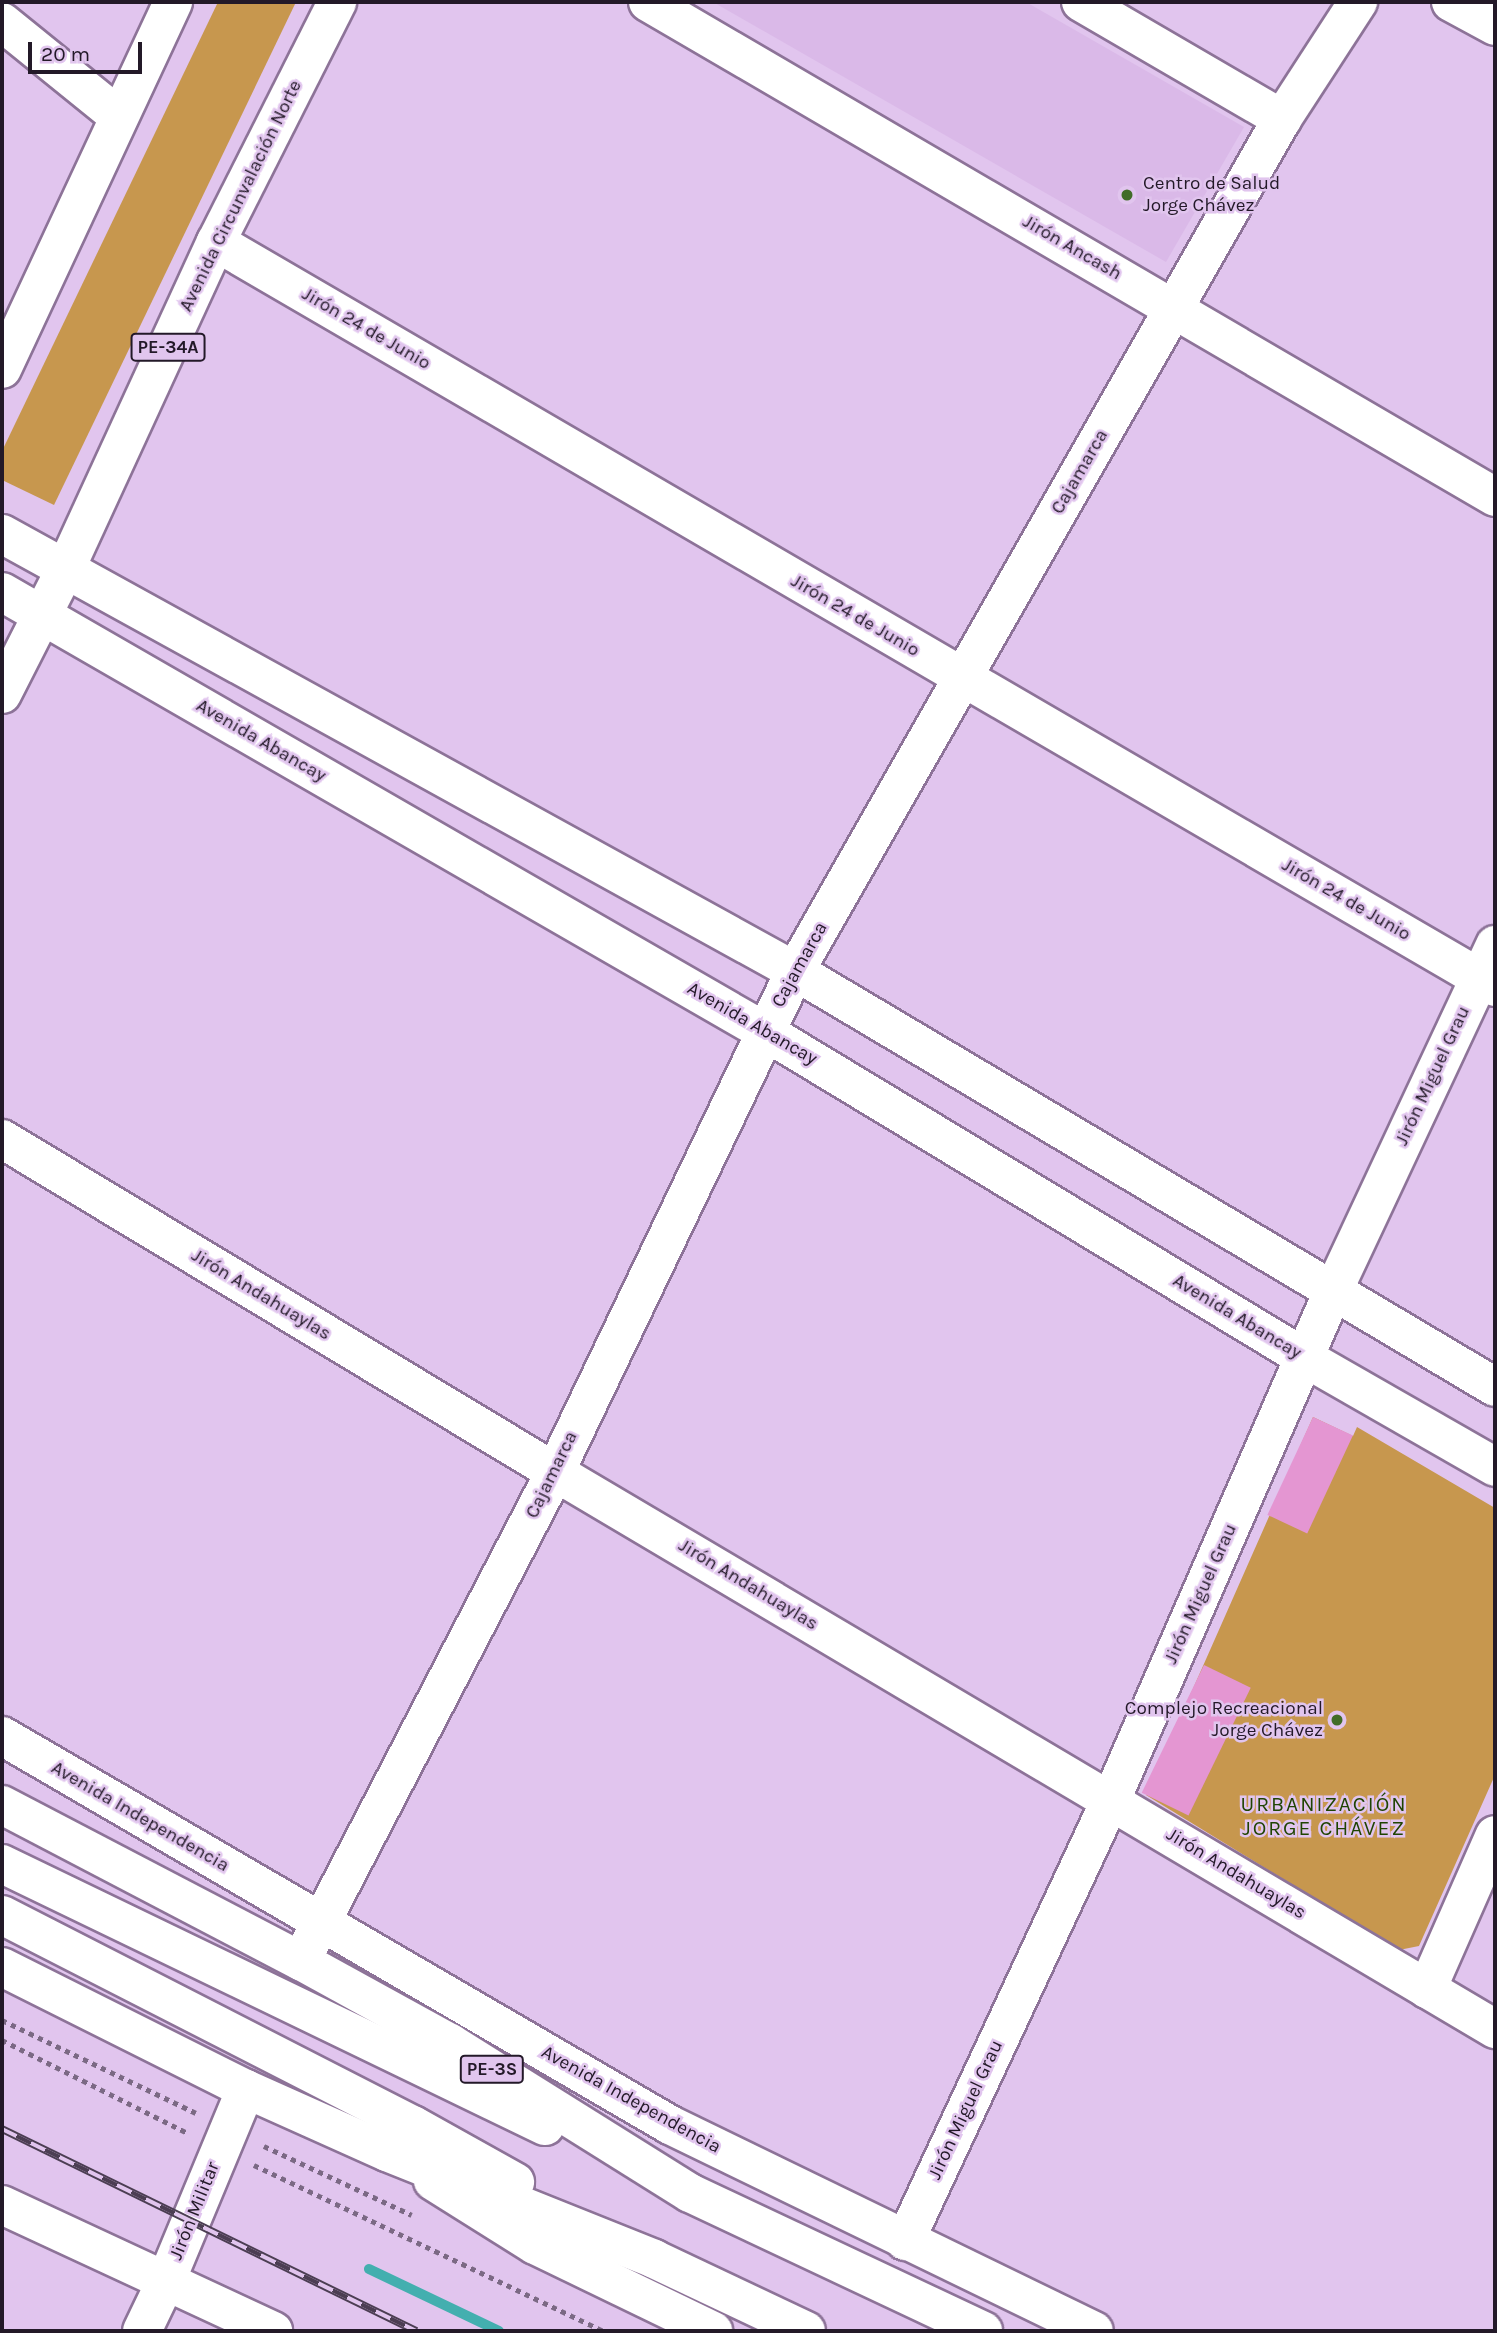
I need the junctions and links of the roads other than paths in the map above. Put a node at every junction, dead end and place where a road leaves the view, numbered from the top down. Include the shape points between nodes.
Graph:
1 (173, 2) edge
2 (337, 2) edge
3 (1081, 2) edge
4 (1358, 2) edge
5 (1451, 2) edge
6 (664, 6) edge
7 (2, 22) edge
8 (1495, 26) edge
9 (118, 116) junction
10 (1282, 119) junction
11 (216, 242) junction
12 (1176, 309) junction
13 (2, 369) edge
14 (1495, 497) edge
15 (2, 534) edge
16 (65, 570) junction
17 (2, 592) edge
18 (43, 615) junction
19 (960, 678) junction
20 (2, 694) edge
21 (1490, 970) edge
22 (795, 971) junction
23 (764, 1031) junction
24 (2, 1139) edge
25 (1334, 1289) junction
26 (1305, 1358) junction
27 (1495, 1387) edge
28 (1495, 1467) edge
29 (555, 1472) junction
30 (2, 1736) edge
31 (1111, 1800) junction
32 (2, 1805) edge
33 (1495, 1835) edge
34 (2, 1864) edge
35 (2, 1915) edge
36 (322, 1924) junction
37 (301, 1961) junction
38 (2, 1967) edge
39 (1427, 1989) junction
40 (1495, 2029) edge
41 (246, 2089) junction
42 (387, 2152) junction
43 (690, 2193) junction
44 (2, 2205) edge
45 (905, 2241) junction
46 (654, 2259) junction
47 (166, 2281) junction
48 (142, 2331) edge
49 (273, 2331) edge
50 (713, 2331) edge
51 (806, 2331) edge
52 (982, 2331) edge
53 (1094, 2331) edge

1 - 9 main road
2 - 11 main road, Avenida Circunvalación Norte / PE-34A
3 - 10 main road
4 - 10 main road, Cajamarca
5 - 8 main road
6 - 12 main road, Jirón Ancash
7 - 9 main road
9 - 13 main road
10 - 12 main road, Cajamarca
11 - 16 main road, Avenida Circunvalación Norte / PE-34A
11 - 19 main road, Jirón 24 de Junio
12 - 14 main road, Jirón Ancash
12 - 19 main road, Cajamarca
15 - 16 main road
16 - 18 main road, Avenida Circunvalación Norte / PE-34A
16 - 22 main road
17 - 18 main road, Avenida Abancay
18 - 20 main road, Avenida Circunvalación Norte / PE-34A
18 - 23 main road, Avenida Abancay
19 - 21 main road, Jirón 24 de Junio
19 - 22 main road, Cajamarca
21 - 25 main road, Jirón Miguel Grau
22 - 23 main road, Cajamarca
22 - 25 main road
23 - 26 main road, Avenida Abancay
23 - 29 main road, Cajamarca
24 - 29 main road, Jirón Andahuaylas
25 - 26 main road, Jirón Miguel Grau
25 - 27 main road
26 - 28 main road, Avenida Abancay
26 - 31 main road, Jirón Miguel Grau
29 - 31 main road, Jirón Andahuaylas
29 - 36 main road, Cajamarca
30 - 36 main road, Avenida Independencia
31 - 39 main road, Jirón Andahuaylas
31 - 45 main road, Jirón Miguel Grau
32 - 37 main road, PE-3S
33 - 39 main road
34 - 43 main road via 439,2077
35 - 46 main road via 413,2125
36 - 37 main road, Cajamarca
36 - 45 main road, Avenida Independencia via 670,2125
37 - 43 main road, PE-3S via 450,2043
38 - 41 main road
39 - 40 main road, Jirón Andahuaylas
41 - 42 main road
41 - 47 main road, Jirón Militar
42 - 46 main road
42 - 50 main road via 535,2245
43 - 52 main road, PE-3S
44 - 47 main road
45 - 53 main road, Avenida Independencia
46 - 51 main road
47 - 48 main road, Jirón Militar
47 - 49 main road

